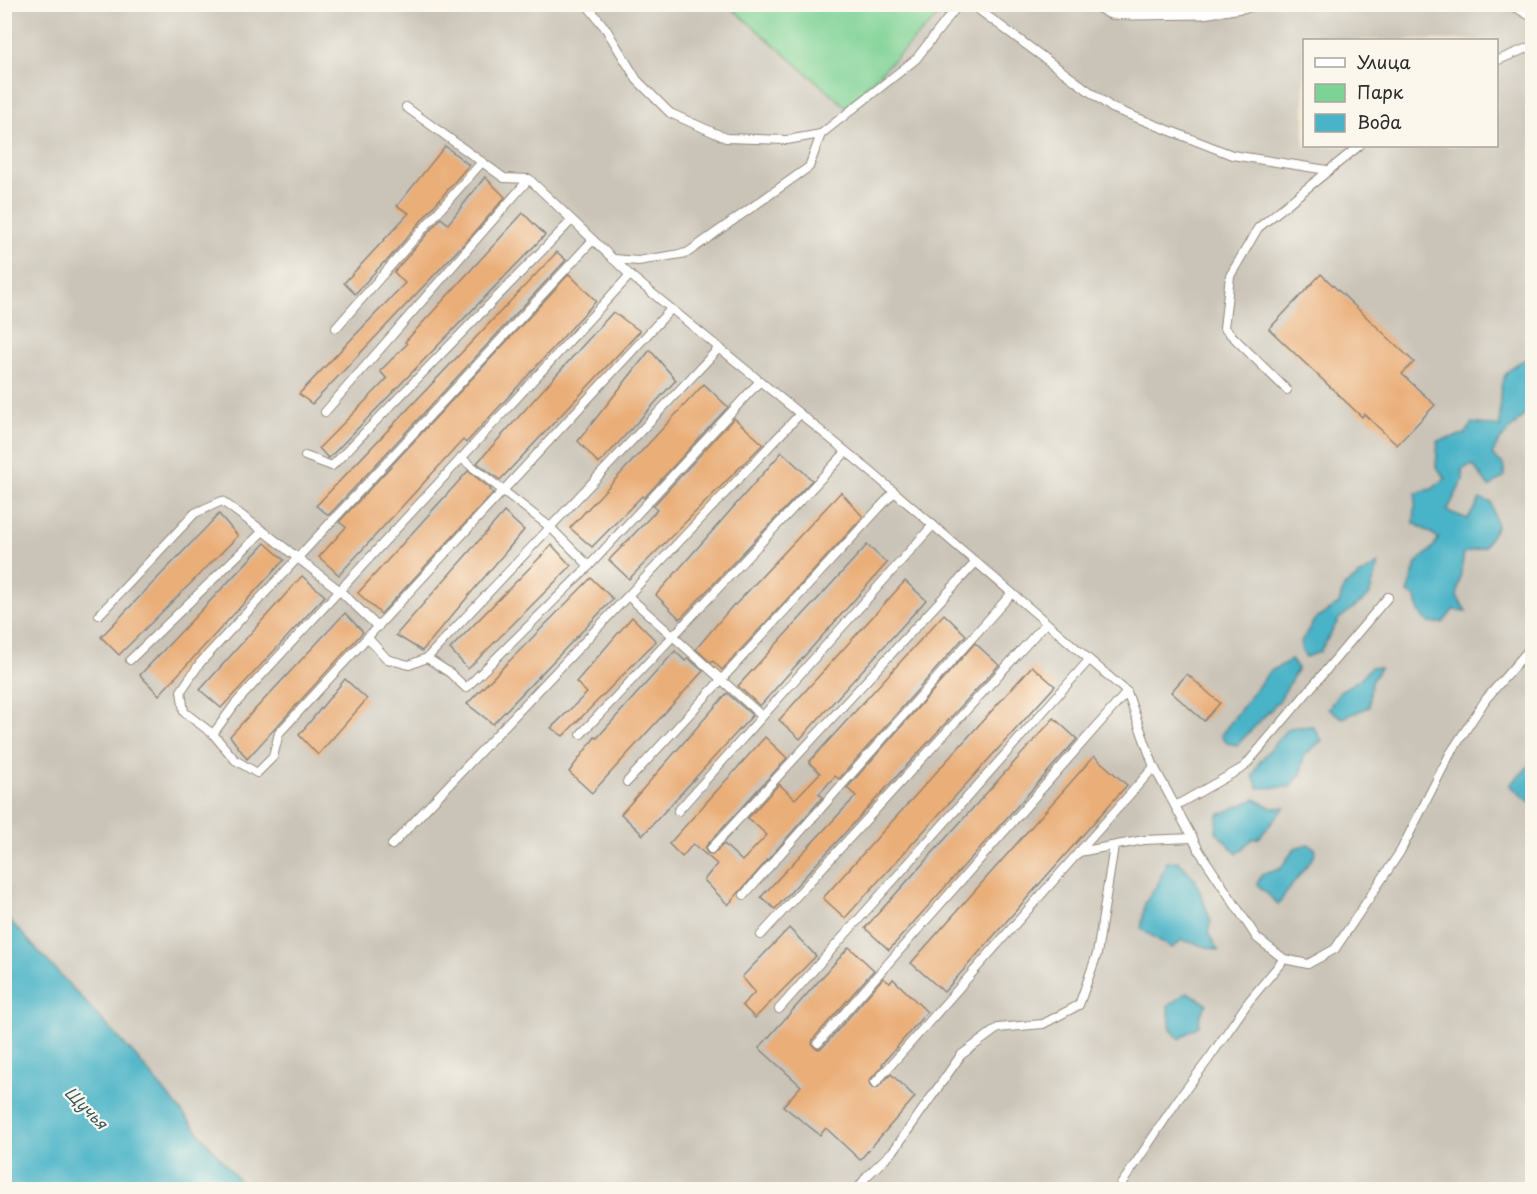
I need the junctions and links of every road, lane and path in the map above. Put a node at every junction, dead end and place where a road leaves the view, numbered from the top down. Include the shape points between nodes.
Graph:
1 (586, 4) edge
2 (959, 4) edge
3 (970, 4) edge
4 (1248, 4) edge
5 (1518, 4) edge
6 (1108, 7) edge
7 (1533, 13) edge
8 (1533, 46) edge
9 (1498, 61) edge
10 (406, 107) dead end
11 (821, 134) junction
12 (1358, 147) edge
13 (482, 162) junction
14 (1328, 171) junction
15 (529, 179) junction
16 (572, 220) junction
17 (593, 240) junction
18 (613, 259) junction
19 (630, 275) junction
20 (672, 309) junction
21 (336, 328) dead end
22 (719, 348) junction
23 (760, 381) junction
24 (1287, 390) dead end
25 (325, 412) dead end
26 (800, 414) junction
27 (846, 452) junction
28 (305, 456) dead end
29 (461, 458) junction
30 (503, 491) junction
31 (894, 492) junction
32 (933, 525) junction
33 (550, 526) junction
34 (263, 531) junction
35 (297, 558) junction
36 (976, 562) junction
37 (589, 566) junction
38 (339, 590) junction
39 (1012, 593) junction
40 (628, 596) junction
41 (1388, 597) dead end
42 (99, 615) dead end
43 (1046, 622) junction
44 (378, 627) junction
45 (673, 636) junction
46 (368, 638) junction
47 (1533, 646) edge
48 (427, 658) junction
49 (130, 660) dead end
50 (1089, 660) junction
51 (721, 680) junction
52 (1127, 692) junction
53 (762, 716) junction
54 (213, 734) junction
55 (580, 734) dead end
56 (1154, 767) junction
57 (627, 782) dead end
58 (1175, 806) junction
59 (678, 811) dead end
60 (1193, 838) junction
61 (392, 845) dead end
62 (1114, 846) junction
63 (711, 849) dead end
64 (1079, 852) junction
65 (744, 895) dead end
66 (761, 935) dead end
67 (1284, 959) junction
68 (779, 1009) dead end
69 (818, 1043) dead end
70 (875, 1083) dead end
71 (857, 1190) edge
72 (1117, 1190) edge

1 - 11 lane via 637,80 670,113 726,138 787,140
2 - 11 lane via 916,59
3 - 14 lane via 1112,108 1232,155
4 - 6 street via 1202,11 1133,12
5 - 7 street
8 - 9 lane
10 - 13 lane
11 - 18 lane via 809,167 687,253 638,261
12 - 14 lane
13 - 15 lane via 504,178
13 - 21 lane
14 - 24 lane via 1258,228 1230,276 1224,328
15 - 16 lane
15 - 25 lane
16 - 17 lane
16 - 28 lane via 332,466
17 - 18 lane
17 - 35 lane
18 - 19 lane
19 - 20 lane
19 - 29 lane
20 - 22 lane
20 - 30 lane
22 - 23 lane
22 - 33 lane
23 - 26 lane
23 - 37 lane
26 - 27 lane
26 - 40 lane
27 - 31 lane
27 - 45 lane
29 - 30 lane
29 - 38 lane
30 - 33 lane
30 - 44 lane
31 - 32 lane
31 - 51 lane
32 - 36 lane
32 - 53 lane
33 - 37 lane
33 - 48 lane
34 - 35 lane
34 - 42 lane via 222,501 195,513
34 - 49 lane
35 - 38 lane
35 - 54 lane via 200,663 181,692 184,712
36 - 39 lane
36 - 63 lane
37 - 48 lane via 466,687
38 - 44 lane
38 - 54 lane via 235,704
39 - 43 lane
39 - 65 lane
40 - 45 lane
40 - 61 lane
41 - 58 lane via 1244,767
43 - 50 lane
43 - 66 lane
44 - 46 lane
45 - 51 lane
45 - 55 lane
46 - 48 lane via 387,659 409,665
46 - 54 lane via 279,733 273,757 257,773 235,760
47 - 67 lane via 1480,708 1450,754 1400,852 1335,949 1308,964
50 - 52 lane
50 - 68 lane
51 - 53 lane
51 - 57 lane
52 - 56 lane
52 - 69 lane
53 - 59 lane
56 - 58 lane
56 - 64 lane
58 - 60 lane
60 - 62 lane
60 - 67 lane via 1257,938
62 - 64 lane
62 - 71 lane via 1097,954 1079,1005 1043,1024 998,1028 961,1055 894,1150
64 - 70 lane
67 - 72 lane via 1249,1001

